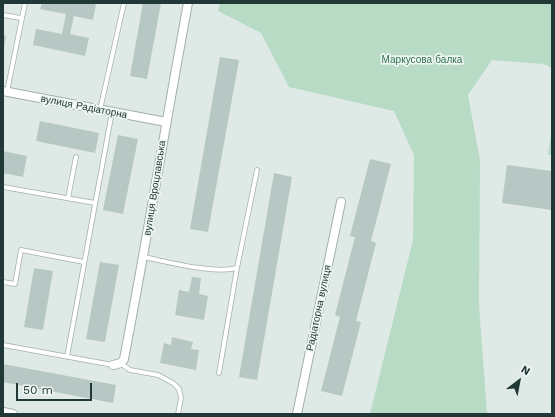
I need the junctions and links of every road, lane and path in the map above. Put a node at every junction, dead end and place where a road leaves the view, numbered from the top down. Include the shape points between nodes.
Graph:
1 (25, 3) edge
2 (124, 3) edge
3 (188, 3) edge
4 (3, 15) edge
5 (21, 18) junction
6 (5, 92) edge
7 (100, 110) junction
8 (112, 112) junction
9 (166, 122) junction
10 (76, 157) dead end
11 (257, 170) dead end
12 (3, 187) edge
13 (68, 198) junction
14 (341, 202) dead end
15 (95, 203) junction
16 (144, 257) junction
17 (84, 262) junction
18 (237, 268) junction
19 (3, 282) edge
20 (3, 345) edge
21 (67, 357) junction
22 (121, 362) junction
23 (113, 365) joint
24 (219, 373) dead end
25 (3, 412) edge
26 (13, 414) edge
27 (178, 414) edge
28 (297, 414) edge

1 - 5 lane
2 - 7 lane
3 - 9 street, вулиця Вроцлавська
4 - 5 lane
5 - 6 lane
6 - 7 street, вулиця Радіаторна
7 - 8 street, вулиця Радіаторна
8 - 9 street, вулиця Радіаторна
8 - 15 lane
9 - 16 street, вулиця Вроцлавська
10 - 13 lane
11 - 18 lane
12 - 13 lane
13 - 15 lane
14 - 28 street, Радіаторна вулиця
15 - 17 lane
16 - 18 lane via 181,265 229,270
16 - 22 street, вулиця Вроцлавська via 124,359
17 - 19 lane via 21,250 15,284
17 - 21 lane
18 - 24 lane
20 - 21 lane
21 - 23 lane
22 - 23 street
22 - 27 lane via 130,370 158,375 173,383 179,389 181,398
25 - 26 street

